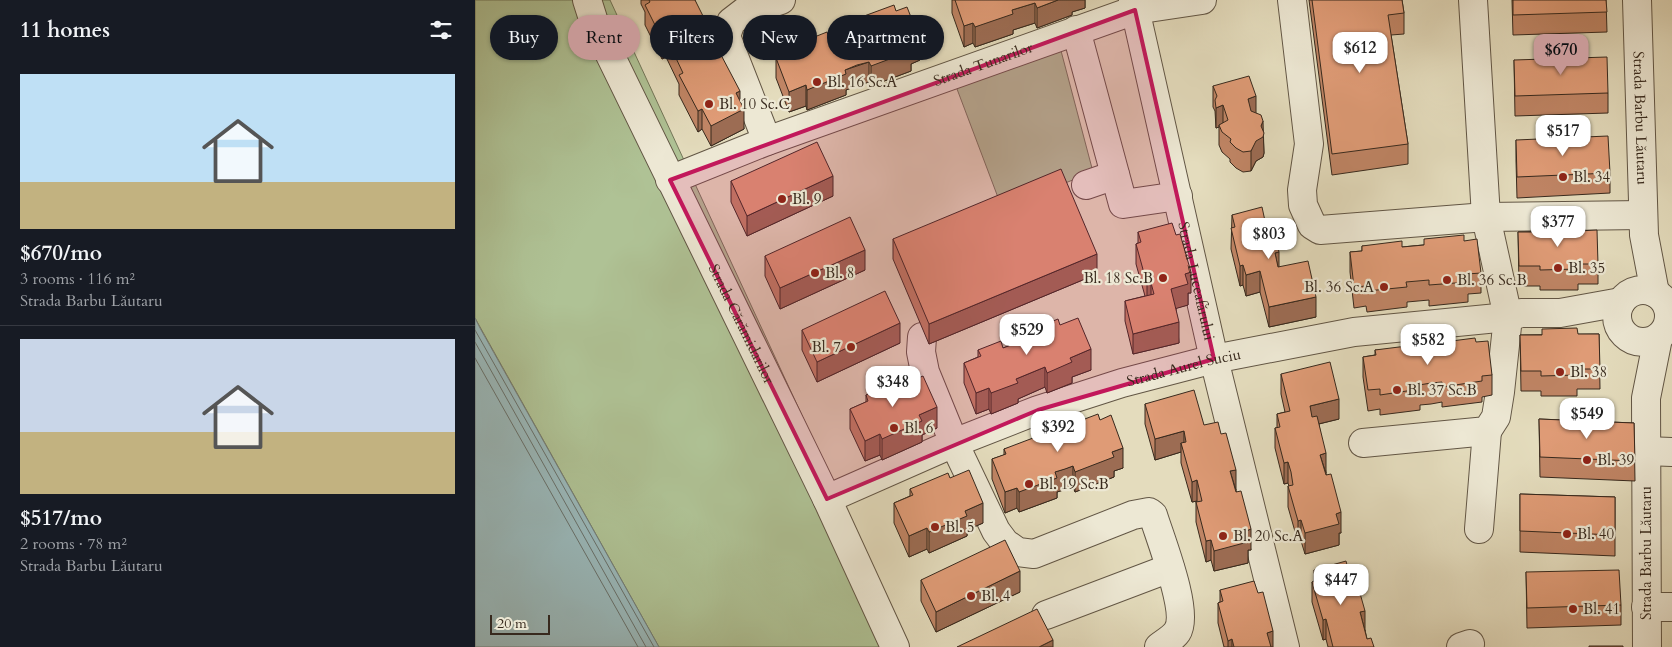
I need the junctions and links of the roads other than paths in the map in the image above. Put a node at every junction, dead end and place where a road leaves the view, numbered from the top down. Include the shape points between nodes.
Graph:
1 (587, 0) edge
2 (781, 0) edge
3 (1201, 0) edge
4 (1292, 0) edge
5 (1473, 0) edge
6 (1637, 0) edge
7 (1134, 5) edge
8 (1076, 30) junction
9 (767, 141) junction
10 (1115, 175) junction
11 (670, 180) junction
12 (1086, 185) dead end
13 (1178, 196) junction
14 (1486, 217) junction
15 (1643, 225) junction
16 (1625, 298) junction
17 (1664, 300) edge
18 (1559, 313) junction
19 (1508, 317) junction
20 (1665, 332) edge
21 (1626, 334) junction
22 (922, 337) dead end
23 (1214, 359) junction
24 (1646, 398) junction
25 (1487, 430) junction
26 (954, 443) junction
27 (1363, 443) dead end
28 (1659, 451) edge
29 (827, 498) junction
30 (1479, 529) dead end
31 (1170, 568) junction
32 (1659, 607) edge
33 (1046, 615) dead end
34 (895, 647) edge
35 (1159, 647) edge
36 (1285, 647) edge
37 (1647, 647) edge

1 - 11 street, Strada Cărămidarilor via 594,22
2 - 9 street via 744,12 731,22 727,36
3 - 7 street, Strada Tunarilor
4 - 14 street via 1309,144 1303,205 1312,225 1319,230
5 - 14 street
6 - 15 street, Strada Barbu Lăutaru
7 - 8 street, Strada Tunarilor
7 - 13 street, Strada Luceafărului
8 - 9 street, Strada Tunarilor
8 - 10 street
9 - 11 street, Strada Tunarilor
10 - 12 street
10 - 13 street via 1123,204
11 - 29 street, Strada Cărămidarilor
13 - 23 street, Strada Luceafărului
14 - 15 street
14 - 19 street
15 - 16 street, Strada Barbu Lăutaru
15 - 17 street, Strada Barbu Lăutaru
16 - 17 street via 1641,290
16 - 18 street, Strada Aurel Suciu
16 - 21 street via 1617,315 1618,325
17 - 20 street via 1669,312
18 - 19 street, Strada Aurel Suciu via 1521,313
18 - 21 street, Strada Aurel Suciu
19 - 23 street, Strada Aurel Suciu via 1354,332
19 - 25 street via 1501,392 1496,417
20 - 21 street via 1649,342 1640,342
20 - 24 street, Strada Barbu Lăutaru
21 - 24 street, Strada Barbu Lăutaru
22 - 26 street via 925,372
23 - 26 street, Strada Aurel Suciu via 1056,404
23 - 36 street, Strada Luceafărului
24 - 28 street, Strada Barbu Lăutaru
25 - 27 street
25 - 30 street
26 - 29 street, Strada Aurel Suciu
26 - 31 street via 996,531 1018,552 1034,554 1133,515 1149,512 1153,515
28 - 32 street, Strada Barbu Lăutaru
29 - 34 street, Strada Cărămidarilor
31 - 33 street
31 - 35 street via 1180,603 1181,620 1177,632
32 - 37 street, Strada Barbu Lăutaru

